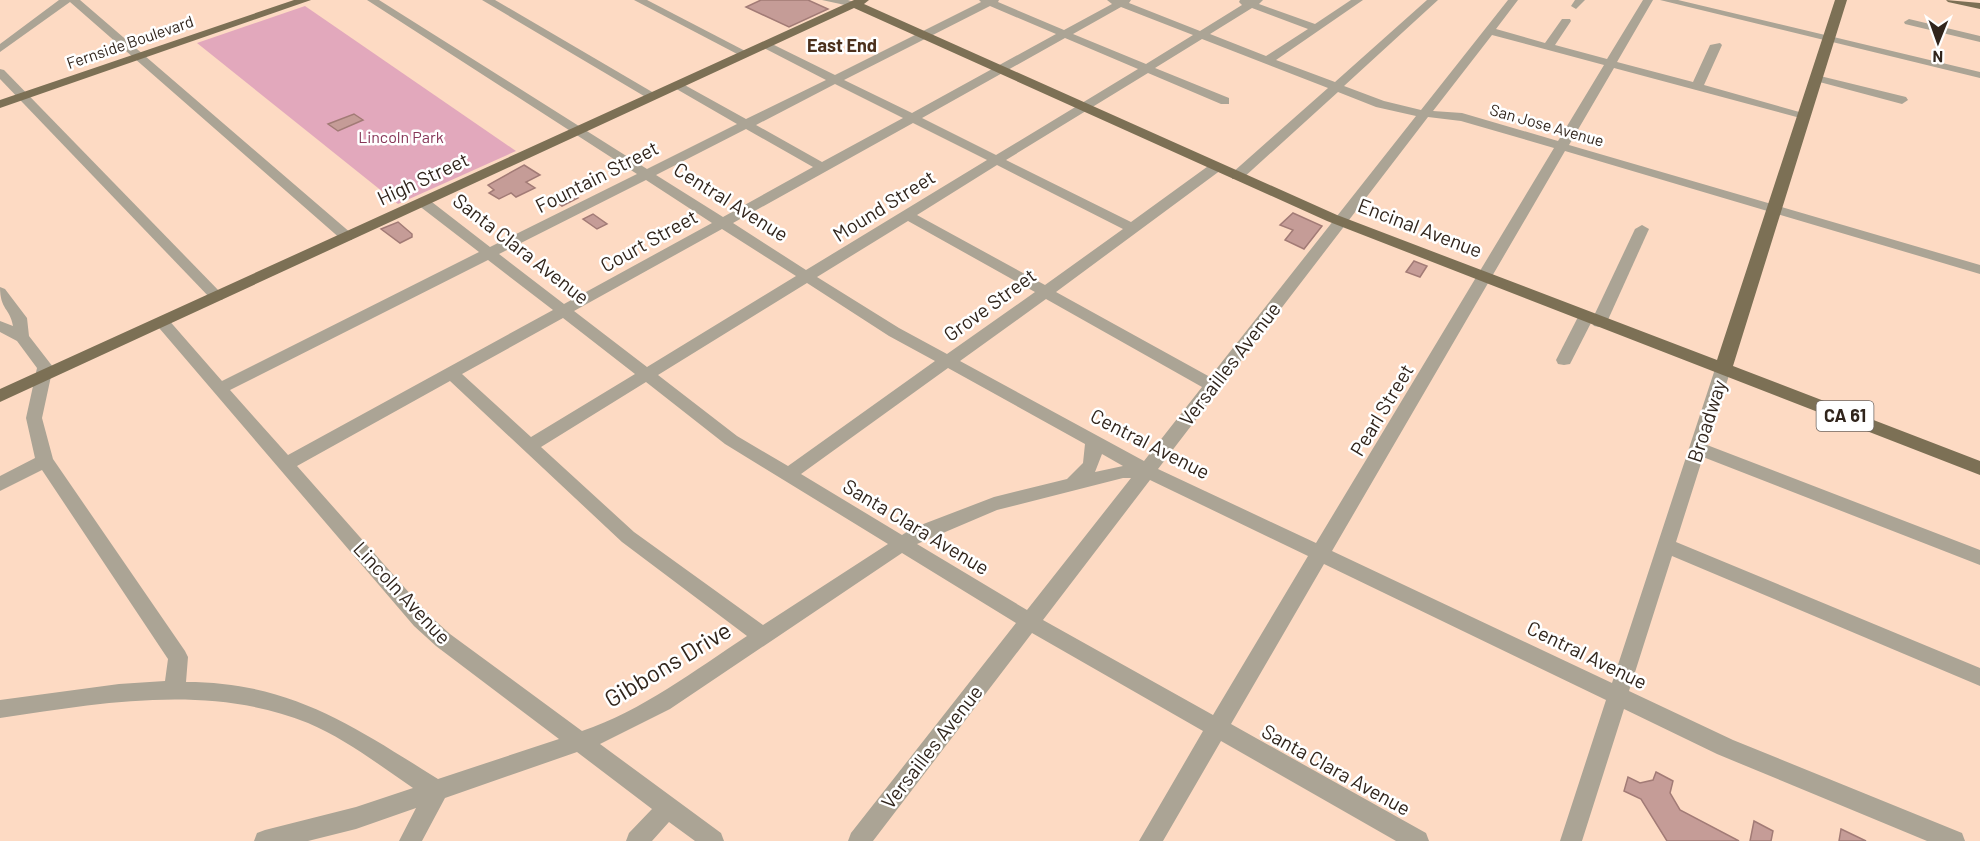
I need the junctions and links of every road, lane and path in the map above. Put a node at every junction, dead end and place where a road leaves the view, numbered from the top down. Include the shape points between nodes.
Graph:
1 (66, 0) edge
2 (74, 0) edge
3 (305, 0) edge
4 (372, 0) edge
5 (487, 0) edge
6 (639, 0) edge
7 (822, 0) edge
8 (827, 0) edge
9 (1358, 0) edge
10 (1433, 0) edge
11 (1513, 0) edge
12 (1648, 0) edge
13 (1665, 0) edge
14 (1841, 0) edge
15 (1952, 0) edge
16 (989, 1) edge
17 (1119, 1) edge
18 (1249, 1) edge
19 (851, 3) edge
20 (1980, 6) edge
21 (1566, 21) dead end
22 (1909, 22) dead end
23 (1316, 28) junction
24 (1489, 31) junction
25 (1065, 34) junction
26 (924, 35) junction
27 (1202, 35) junction
28 (1829, 39) junction
29 (1980, 39) edge
30 (766, 45) junction
31 (1716, 45) dead end
32 (1548, 47) junction
33 (0, 49) edge
34 (745, 54) junction
35 (137, 57) junction
36 (1268, 60) junction
37 (1611, 64) junction
38 (1147, 68) junction
39 (1000, 70) junction
40 (0, 72) edge
41 (1980, 75) edge
42 (1816, 78) junction
43 (835, 79) junction
44 (677, 86) junction
45 (1337, 87) junction
46 (1697, 87) junction
47 (23, 96) junction
48 (654, 96) junction
49 (1902, 100) dead end
50 (1225, 101) dead end
51 (0, 104) edge
52 (1084, 107) junction
53 (1426, 113) junction
54 (1804, 115) junction
55 (913, 117) junction
56 (747, 124) junction
57 (577, 131) junction
58 (1562, 147) junction
59 (997, 160) junction
60 (1216, 167) junction
61 (823, 168) junction
62 (646, 175) junction
63 (1237, 176) junction
64 (423, 202) junction
65 (1774, 208) junction
66 (908, 214) junction
67 (1342, 222) junction
68 (722, 223) junction
69 (1132, 228) junction
70 (1642, 229) dead end
71 (347, 237) junction
72 (490, 253) junction
73 (1980, 270) edge
74 (807, 277) junction
75 (1485, 278) junction
76 (0, 292) edge
77 (1045, 292) junction
78 (217, 297) junction
79 (564, 311) junction
80 (1592, 319) junction
81 (162, 322) junction
82 (0, 326) edge
83 (22, 337) junction
84 (1564, 360) dead end
85 (948, 361) junction
86 (1723, 369) junction
87 (451, 373) junction
88 (646, 375) junction
89 (43, 377) junction
90 (1213, 386) junction
91 (219, 389) junction
92 (0, 396) edge
93 (1093, 441) junction
94 (531, 445) junction
95 (1698, 448) junction
96 (45, 461) junction
97 (286, 464) junction
98 (1980, 468) edge
99 (1147, 471) junction
100 (788, 475) junction
101 (0, 484) edge
102 (1072, 484) junction
103 (903, 545) junction
104 (1667, 546) junction
105 (1322, 553) junction
106 (1980, 558) edge
107 (1029, 622) junction
108 (764, 637) junction
109 (1980, 677) edge
110 (175, 688) junction
111 (1618, 695) junction
112 (0, 709) edge
113 (1218, 729) junction
114 (579, 741) junction
115 (437, 791) junction
116 (668, 807) junction
117 (265, 841) edge
118 (410, 841) edge
119 (637, 841) edge
120 (713, 841) edge
121 (859, 841) edge
122 (1150, 841) edge
123 (1418, 841) edge
124 (1571, 841) edge
125 (1954, 841) edge

1 - 33 street
2 - 35 street
3 - 35 main road, Fernside Boulevard
4 - 57 street, Central Avenue
5 - 48 street
6 - 34 street
7 - 19 street, Encinal Avenue
8 - 19 street, Encinal Avenue
9 - 23 street
10 - 45 street
11 - 24 street, Versailles Avenue
12 - 37 street, Pearl Street
13 - 28 street
14 - 28 main road, Broadway
15 - 20 main road
16 - 25 street
16 - 26 street, Fountain Street
17 - 25 street, Court Street
17 - 27 street, San Jose Avenue
18 - 23 street
18 - 27 street, Mound Street
19 - 26 main road, Encinal Avenue
19 - 30 main road, High Street
21 - 32 street
22 - 29 street
23 - 36 street
24 - 32 street
24 - 53 street, Versailles Avenue
25 - 38 street
25 - 39 street, Court Street
26 - 39 main road, Encinal Avenue
26 - 43 street, Fountain Street
27 - 36 street, San Jose Avenue
27 - 38 street, Mound Street
28 - 41 street
28 - 42 main road, Broadway
30 - 34 main road, High Street
30 - 43 street
31 - 46 street
32 - 37 street
34 - 44 main road, High Street
35 - 47 main road, Fernside Boulevard
35 - 71 street
36 - 45 street, San Jose Avenue
37 - 46 street
37 - 58 street, Pearl Street
38 - 50 street
38 - 52 street, Mound Street
39 - 52 main road, Encinal Avenue
39 - 55 street, Court Street
40 - 47 street
42 - 49 street
42 - 54 main road, Broadway
43 - 55 street
43 - 56 street, Fountain Street
44 - 48 main road, High Street
44 - 56 street
45 - 53 street, San Jose Avenue via 1394,109
45 - 63 street
46 - 54 street
47 - 51 main road, Fernside Boulevard
47 - 78 street
48 - 57 main road, High Street
52 - 59 street, Mound Street
52 - 60 main road, Encinal Avenue
53 - 58 street, San Jose Avenue via 1462,117
53 - 67 street, Versailles Avenue
54 - 65 main road, Broadway
55 - 59 street
55 - 61 street, Court Street
56 - 61 street
56 - 62 street, Fountain Street
57 - 62 street, Central Avenue
57 - 64 main road, High Street
58 - 65 street, San Jose Avenue
58 - 75 street, Pearl Street
59 - 66 street, Mound Street
59 - 69 street
60 - 63 main road, Encinal Avenue
60 - 69 street, Grove Street
61 - 68 street, Court Street
62 - 68 street, Central Avenue
62 - 72 street, Fountain Street
63 - 67 main road, Encinal Avenue
64 - 71 main road, High Street
64 - 72 street, Santa Clara Avenue
65 - 73 street, San Jose Avenue
65 - 86 main road, Broadway
66 - 74 street, Mound Street
66 - 77 street
67 - 75 main road, Encinal Avenue
67 - 90 street, Versailles Avenue
68 - 74 street, Central Avenue
68 - 79 street, Court Street
69 - 77 street, Grove Street
70 - 80 street
71 - 78 main road, High Street
72 - 79 street, Santa Clara Avenue
72 - 91 street, Fountain Street
74 - 85 street, Central Avenue
74 - 88 street, Mound Street
75 - 80 main road, Encinal Avenue
75 - 105 street, Pearl Street
76 - 83 street via 19,318
77 - 85 street, Grove Street
77 - 90 street
78 - 81 main road, High Street
79 - 87 street, Court Street
79 - 88 street, Santa Clara Avenue
80 - 84 street
80 - 86 main road, Encinal Avenue
81 - 89 main road, High Street
81 - 91 street, Lincoln Avenue
82 - 83 street
83 - 89 street via 45,367
85 - 93 street, Central Avenue
85 - 100 street, Grove Street
86 - 95 street, Broadway
86 - 98 main road, Encinal Avenue / CA 61
87 - 94 street
87 - 97 street, Court Street
88 - 94 street, Mound Street
88 - 100 street, Santa Clara Avenue via 708,425
89 - 92 main road, High Street
89 - 96 street via 34,418
90 - 99 street, Versailles Avenue
91 - 97 street, Lincoln Avenue
93 - 99 street, Central Avenue
93 - 102 street, Gibbons Drive via 1095,459
94 - 108 street via 628,537
95 - 104 street, Broadway
95 - 106 street
96 - 101 street
96 - 110 street via 178,657
97 - 114 street, Lincoln Avenue via 443,640
99 - 102 street, Gibbons Drive via 1123,472
99 - 105 street, Central Avenue
99 - 107 street, Versailles Avenue
100 - 103 street, Santa Clara Avenue
102 - 103 street, Gibbons Drive via 961,515 919,533
103 - 107 street, Santa Clara Avenue
103 - 108 street, Gibbons Drive
104 - 109 street
104 - 111 street, Broadway
105 - 111 street, Central Avenue
105 - 113 street, Pearl Street
107 - 113 street, Santa Clara Avenue
107 - 121 street, Versailles Avenue
108 - 114 street, Gibbons Drive via 635,718
110 - 112 street
110 - 115 street via 269,701 315,717 354,737
111 - 124 street, Broadway
111 - 125 street, Central Avenue via 1751,759
113 - 122 street, Pearl Street
113 - 123 street, Santa Clara Avenue
114 - 115 street, Gibbons Drive
114 - 116 street, Lincoln Avenue
115 - 117 street, Gibbons Drive via 356,818
115 - 118 street
116 - 119 street
116 - 120 street, Lincoln Avenue

